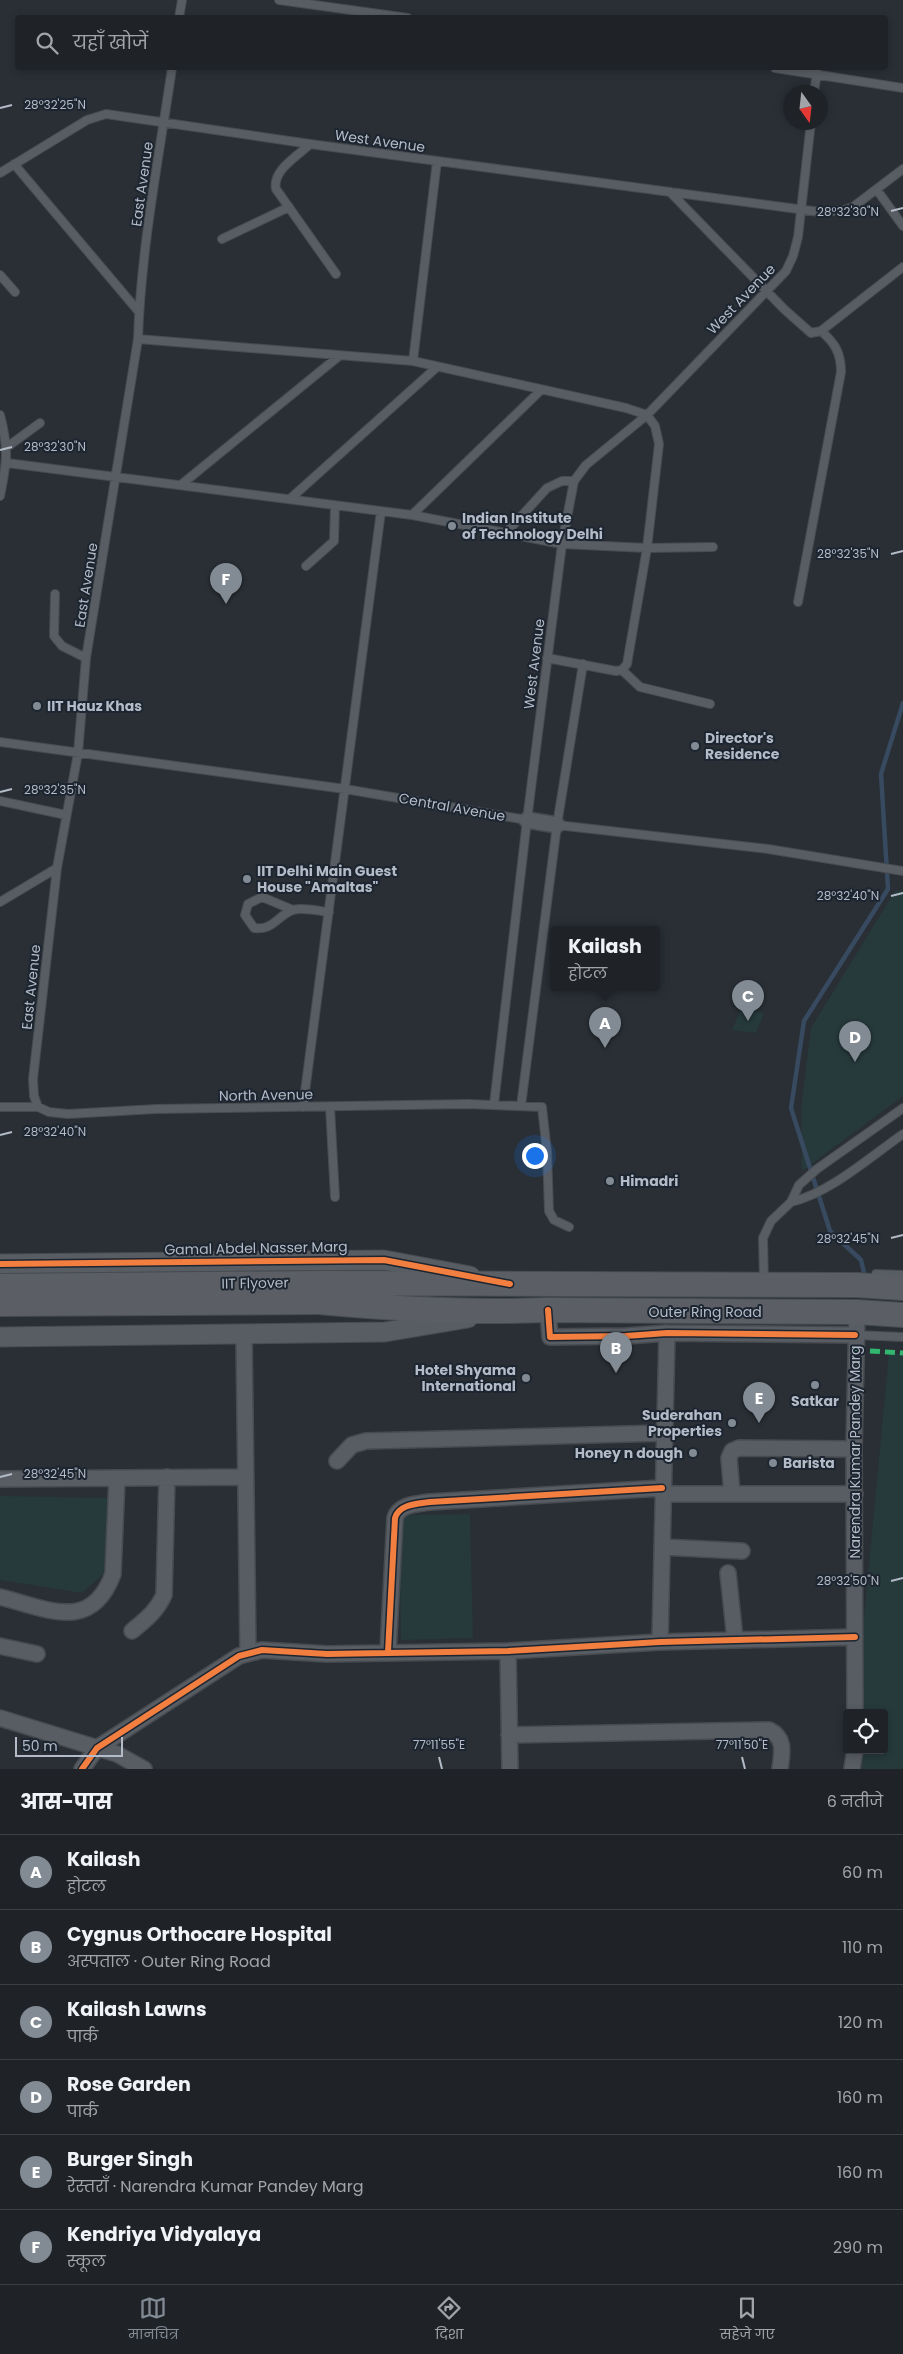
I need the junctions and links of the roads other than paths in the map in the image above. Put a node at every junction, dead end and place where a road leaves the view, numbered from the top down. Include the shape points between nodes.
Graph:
1 (182, 0) edge
2 (279, 0) edge
3 (180, 15) edge
4 (386, 15) edge
5 (172, 70) edge
6 (792, 70) edge
7 (817, 73) junction
8 (815, 85) edge
9 (903, 88) edge
10 (164, 121) junction
11 (810, 130) edge
12 (310, 144) junction
13 (436, 161) junction
14 (14, 164) junction
15 (903, 169) edge
16 (0, 173) edge
17 (877, 190) junction
18 (670, 192) junction
19 (289, 207) junction
20 (800, 211) junction
21 (903, 226) edge
22 (222, 240) dead end
23 (903, 267) edge
24 (336, 274) dead end
25 (0, 275) edge
26 (15, 292) dead end
27 (767, 292) junction
28 (139, 312) junction
29 (821, 331) junction
30 (138, 339) junction
31 (339, 356) junction
32 (413, 361) junction
33 (437, 367) junction
34 (541, 390) junction
35 (0, 415) edge
36 (647, 415) junction
37 (40, 423) dead end
38 (7, 447) junction
39 (7, 463) junction
40 (116, 477) junction
41 (574, 481) junction
42 (182, 484) junction
43 (0, 496) edge
44 (291, 498) junction
45 (336, 505) junction
46 (381, 511) junction
47 (412, 515) junction
48 (506, 533) junction
49 (562, 544) junction
50 (713, 547) dead end
51 (647, 548) junction
52 (306, 566) dead end
53 (55, 594) dead end
54 (798, 602) dead end
55 (86, 658) junction
56 (547, 658) junction
57 (582, 664) junction
58 (622, 670) junction
59 (710, 704) dead end
60 (0, 742) edge
61 (78, 753) junction
62 (345, 789) junction
63 (0, 801) edge
64 (66, 815) junction
65 (527, 820) junction
66 (557, 825) junction
67 (57, 868) junction
68 (903, 871) edge
69 (0, 902) edge
70 (293, 910) junction
71 (329, 912) junction
72 (494, 1104) junction
73 (521, 1106) junction
74 (0, 1107) edge
75 (38, 1107) junction
76 (303, 1107) junction
77 (330, 1107) junction
78 (903, 1108) edge
79 (903, 1134) edge
80 (335, 1197) dead end
81 (791, 1202) junction
82 (569, 1227) dead end
83 (0, 1264) edge
84 (876, 1274) dead end
85 (903, 1276) edge
86 (510, 1284) junction
87 (0, 1286) edge
88 (764, 1286) junction
89 (903, 1288) edge
90 (321, 1292) junction
91 (0, 1304) edge
92 (548, 1310) junction
93 (506, 1312) junction
94 (903, 1315) edge
95 (759, 1323) junction
96 (856, 1324) junction
97 (667, 1333) junction
98 (244, 1334) junction
99 (0, 1337) edge
100 (903, 1337) edge
101 (664, 1433) junction
102 (854, 1449) junction
103 (337, 1460) dead end
104 (245, 1477) junction
105 (117, 1478) junction
106 (167, 1478) junction
107 (0, 1479) edge
108 (662, 1491) junction
109 (732, 1494) junction
110 (855, 1494) junction
111 (662, 1547) junction
112 (742, 1551) dead end
113 (728, 1573) dead end
114 (0, 1597) edge
115 (132, 1631) dead end
116 (855, 1636) junction
117 (735, 1639) junction
118 (660, 1642) junction
119 (0, 1646) edge
120 (508, 1651) junction
121 (248, 1652) junction
122 (388, 1652) junction
123 (37, 1654) dead end
124 (855, 1709) edge
125 (0, 1718) edge
126 (510, 1735) junction
127 (96, 1748) junction
128 (854, 1754) edge
129 (82, 1769) edge
130 (144, 1769) edge
131 (510, 1769) edge
132 (780, 1769) edge
133 (852, 1769) edge

1 - 3 lane
2 - 4 lane
5 - 10 lane, East Avenue
6 - 7 lane
7 - 8 lane
7 - 9 lane
10 - 12 lane, West Avenue
10 - 14 lane, West Avenue via 115,114 96,116
10 - 28 lane, East Avenue via 152,192
11 - 20 lane
12 - 13 lane, West Avenue
12 - 19 lane via 277,175 276,189
13 - 18 lane, West Avenue
13 - 32 lane
14 - 16 lane, West Avenue
14 - 28 lane
15 - 17 lane
17 - 20 lane via 844,210
17 - 21 lane
18 - 20 lane, West Avenue
18 - 27 lane
19 - 22 lane
19 - 24 lane
20 - 27 lane, West Avenue via 793,256 786,271
23 - 29 lane
25 - 26 lane
27 - 29 lane via 806,330 813,333
27 - 36 lane, West Avenue
28 - 30 lane, East Avenue
29 - 54 lane via 835,344 841,372
30 - 31 lane
30 - 40 lane, East Avenue
31 - 32 lane
31 - 42 lane
32 - 33 lane
33 - 34 lane
33 - 44 lane
34 - 36 lane
34 - 47 lane
35 - 38 lane
36 - 41 lane, West Avenue via 586,465
36 - 51 lane via 655,426 659,444
37 - 38 lane
38 - 39 lane
39 - 40 lane
39 - 43 lane
40 - 42 lane
40 - 55 lane, East Avenue
41 - 48 lane via 562,481 547,488
41 - 49 lane, West Avenue
42 - 44 lane
44 - 45 lane
45 - 46 lane
45 - 52 lane via 334,541
46 - 47 lane
46 - 62 lane
47 - 48 lane
48 - 49 lane
49 - 51 lane
49 - 56 lane, West Avenue
50 - 51 lane
51 - 58 lane via 631,645 627,664
53 - 55 lane via 54,636 62,646
55 - 61 lane, East Avenue
56 - 57 lane
56 - 65 lane, West Avenue
57 - 58 lane
57 - 66 lane
58 - 59 lane via 640,687
60 - 61 lane, Central Avenue
61 - 62 lane, Central Avenue
61 - 64 lane, East Avenue
62 - 65 lane, Central Avenue
62 - 71 lane
63 - 64 lane
64 - 67 lane, East Avenue
65 - 66 street, Central Avenue
65 - 72 lane, West Avenue
66 - 68 lane, Central Avenue via 768,849
66 - 73 lane
67 - 69 lane
67 - 75 lane, East Avenue via 33,1079
70 - 70 lane via 261,929 254,928 244,915 248,904 262,897
70 - 71 lane
71 - 76 lane
72 - 73 lane, North Avenue
72 - 77 lane, North Avenue
73 - 82 lane, North Avenue via 542,1107 549,1211 554,1220
74 - 75 lane, North Avenue
75 - 76 lane, North Avenue via 68,1114
76 - 77 lane, North Avenue
77 - 80 lane
78 - 81 lane via 816,1170 798,1186
79 - 81 lane via 824,1189
81 - 88 lane via 771,1221 763,1238
83 - 86 street, Gamal Abdel Nasser Marg via 384,1260
84 - 85 lane
86 - 88 main road, Outer Ring Road
86 - 90 main road, IIT Flyover
87 - 90 main road, IIT Flyover, bridge
88 - 89 main road, Outer Ring Road
90 - 91 main road, IIT Flyover, bridge
90 - 93 main road, IIT Flyover via 382,1308
92 - 93 main road, Outer Ring Road
92 - 95 main road, Outer Ring Road
92 - 97 street via 550,1337
93 - 98 street via 385,1332
94 - 96 main road, Outer Ring Road
95 - 96 main road, Outer Ring Road
95 - 97 street
96 - 100 lane
96 - 102 street, Narendra Kumar Pandey Marg
97 - 101 street
98 - 99 street
98 - 104 street
101 - 103 street via 366,1441 352,1445
101 - 108 street
102 - 109 street via 739,1448 732,1451 729,1458
102 - 110 street, Narendra Kumar Pandey Marg
104 - 106 street
104 - 121 street
105 - 106 street
105 - 107 street
105 - 114 street via 113,1574 109,1584 90,1606 81,1612 66,1613
106 - 115 street via 164,1595 160,1605
108 - 109 street
108 - 111 street
108 - 122 street via 430,1502 400,1509 395,1518
109 - 110 street
110 - 116 street, Narendra Kumar Pandey Marg
111 - 112 street
111 - 118 street
113 - 117 street
116 - 117 street
116 - 124 street, Narendra Kumar Pandey Marg
117 - 118 street
118 - 120 street
119 - 123 street
120 - 122 street
120 - 126 street
121 - 122 street
121 - 127 street
125 - 127 street
126 - 131 street
126 - 132 street via 769,1730 780,1740
127 - 129 street
127 - 130 street via 125,1757
128 - 133 street

